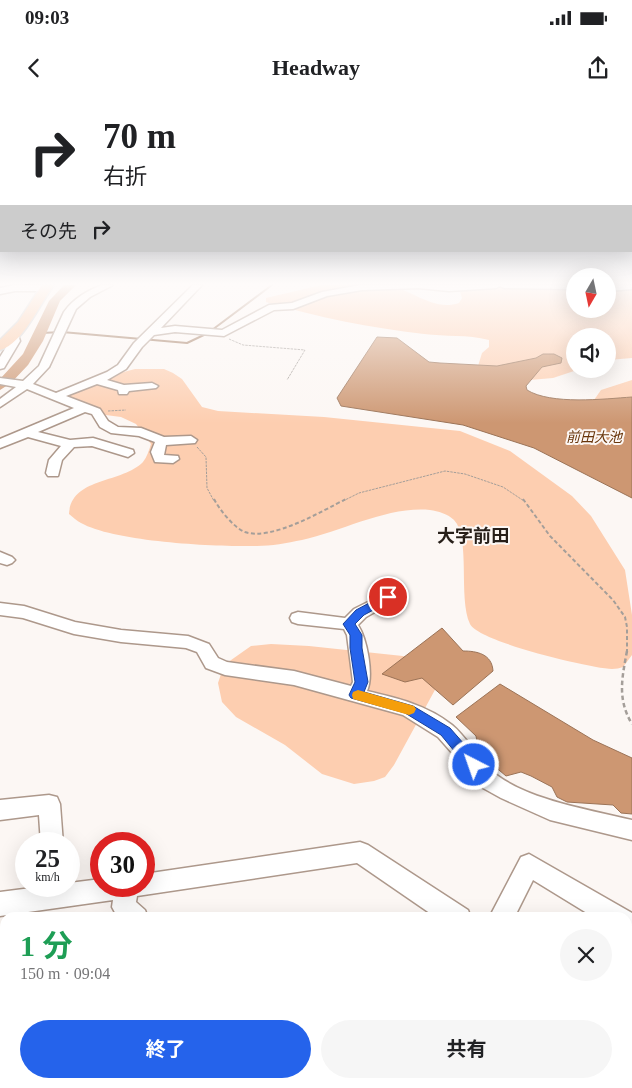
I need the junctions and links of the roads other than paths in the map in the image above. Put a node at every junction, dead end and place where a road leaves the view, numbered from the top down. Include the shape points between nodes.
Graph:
1 (18, 331) edge
2 (60, 331) edge
3 (159, 331) edge
4 (199, 331) edge
5 (227, 331) edge
6 (152, 332) joint
7 (0, 336) edge
8 (15, 336) junction
9 (0, 346) edge
10 (0, 366) edge
11 (0, 381) edge
12 (102, 381) junction
13 (24, 384) junction
14 (152, 386) dead end
15 (124, 390) joint
16 (90, 394) dead end
17 (55, 397) junction
18 (0, 404) edge
19 (83, 408) junction
20 (25, 432) junction
21 (191, 440) road end
22 (162, 441) junction
23 (0, 444) edge
24 (70, 444) junction
25 (128, 452) dead end
26 (166, 461) dead end
27 (53, 473) dead end
28 (388, 597) dead end
29 (0, 609) edge
30 (298, 618) dead end
31 (349, 624) junction
32 (356, 695) junction
33 (0, 810) edge
34 (632, 830) edge
35 (51, 832) edge
36 (80, 895) edge
37 (33, 897) edge
38 (130, 900) edge
39 (0, 904) edge
40 (449, 912) edge
41 (504, 912) edge
42 (608, 912) edge

1 - 8 main road
2 - 13 street via 44,367
3 - 6 street
4 - 5 street
6 - 12 street via 122,367
7 - 8 street
8 - 9 main road
8 - 10 street
11 - 13 street
12 - 15 street
12 - 16 street
12 - 17 street
13 - 17 street
13 - 18 street
14 - 15 street
17 - 19 street
19 - 20 street
19 - 22 street via 96,412 104,424 115,430 141,432
20 - 23 street
20 - 24 street
21 - 22 street
22 - 26 street via 157,456
24 - 25 street via 93,442
24 - 27 street via 59,455
28 - 31 street via 360,612
29 - 32 street via 24,612 74,628 188,642 203,648 212,663 225,668 294,678
30 - 31 street
31 - 32 street via 356,635 362,682
32 - 34 street via 409,709 446,732 490,782 508,792 550,810
33 - 35 street via 49,804
36 - 38 street
37 - 39 street
38 - 40 street via 360,852
41 - 42 street via 529,865

